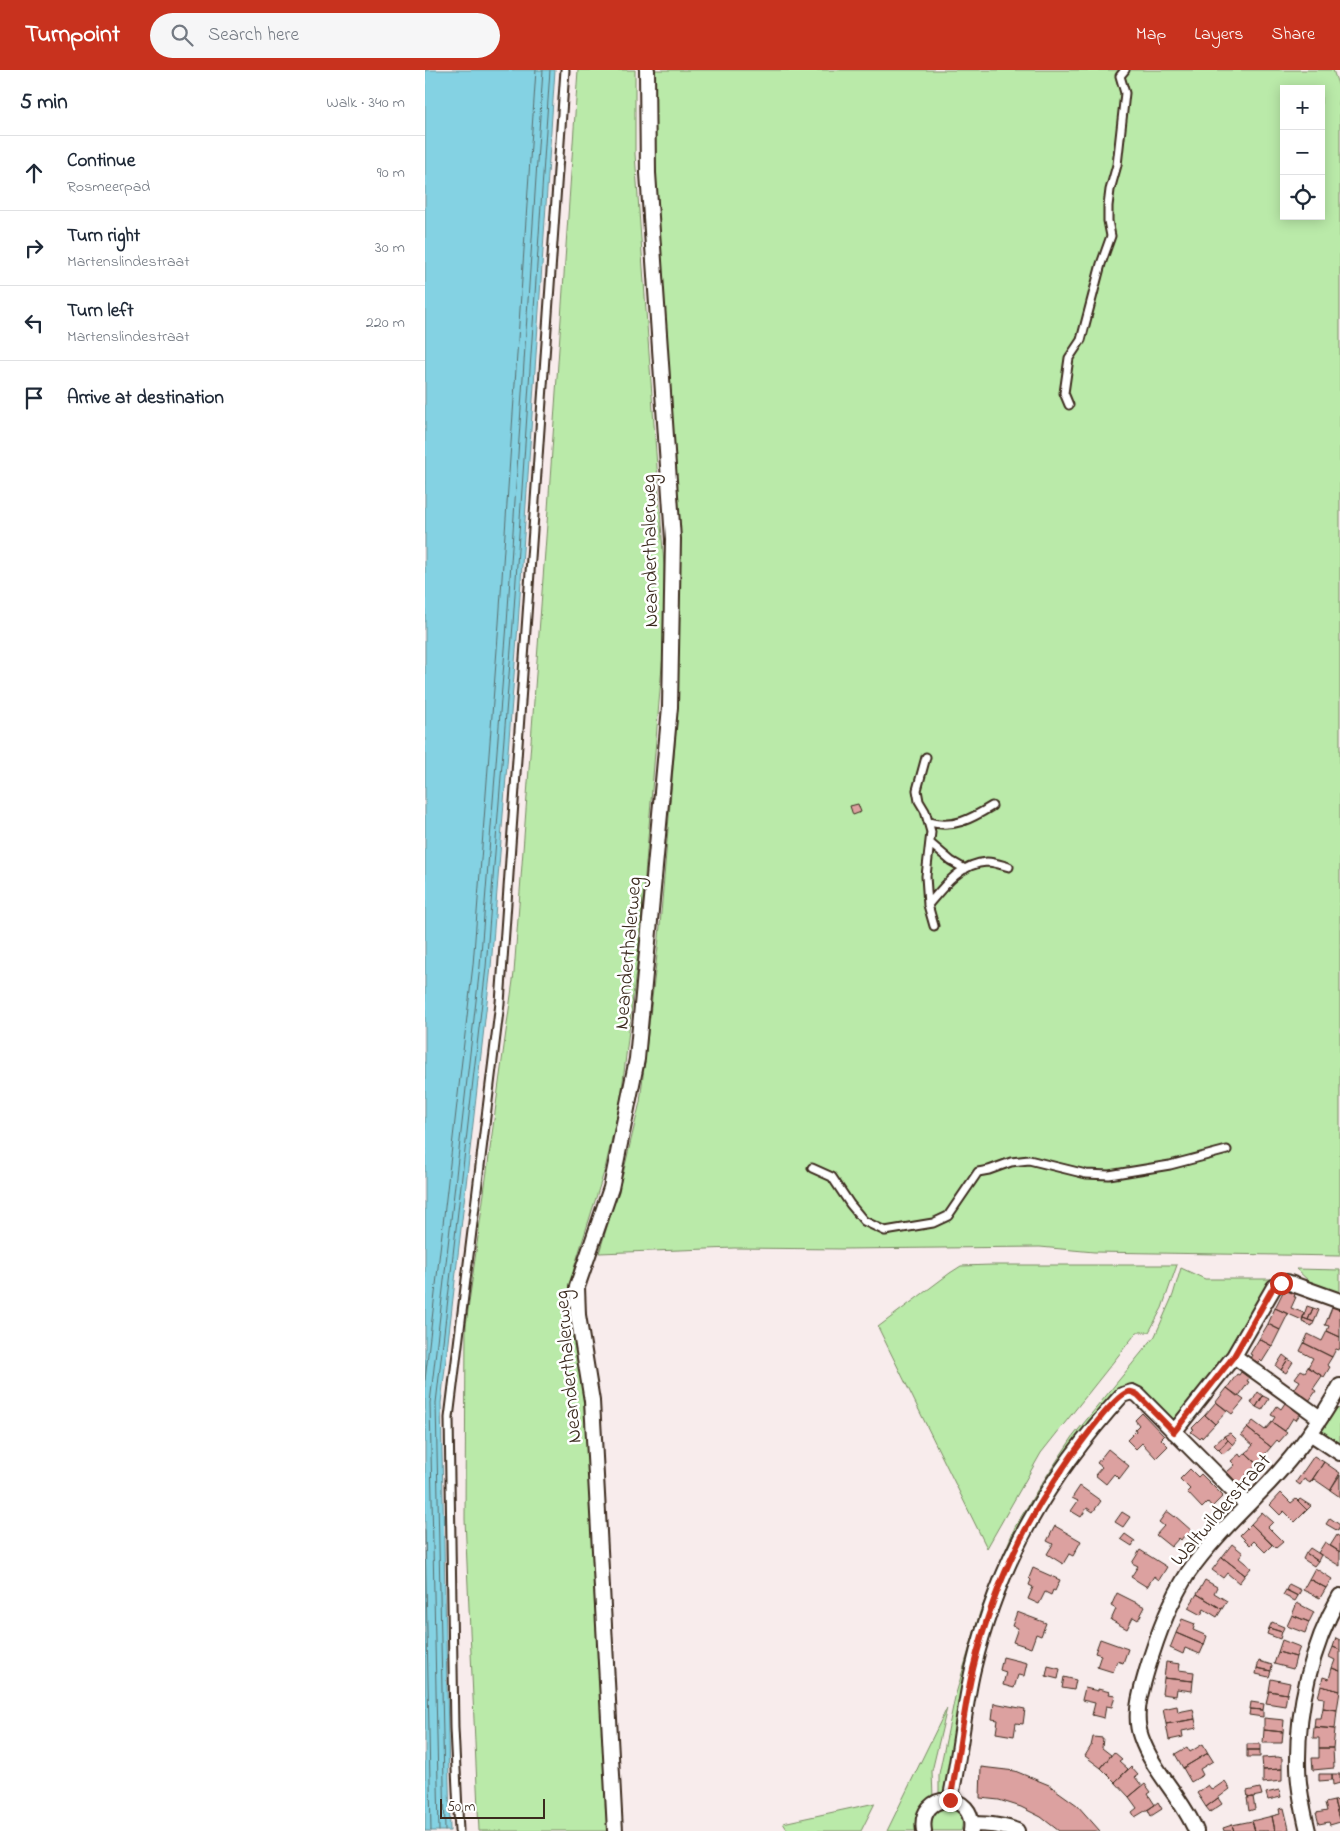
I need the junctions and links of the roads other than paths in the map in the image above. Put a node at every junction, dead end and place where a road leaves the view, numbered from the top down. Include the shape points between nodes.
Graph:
1 (565, 70) edge
2 (647, 70) edge
3 (1125, 70) edge
4 (1069, 405) dead end
5 (926, 757) dead end
6 (991, 806) dead end
7 (929, 822) junction
8 (931, 844) junction
9 (1009, 867) dead end
10 (965, 869) junction
11 (928, 905) junction
12 (934, 926) dead end
13 (1227, 1150) dead end
14 (812, 1168) dead end
15 (1340, 1301) edge
16 (1234, 1356) junction
17 (1340, 1386) edge
18 (1336, 1402) edge
19 (1320, 1418) junction
20 (1174, 1432) junction
21 (1310, 1433) junction
22 (1340, 1453) edge
23 (1247, 1505) junction
24 (1340, 1596) edge
25 (950, 1800) junction
26 (971, 1828) edge
27 (459, 1831) edge
28 (615, 1831) edge
29 (924, 1831) edge
30 (1017, 1831) edge
31 (1196, 1831) edge
32 (1308, 1831) edge

1 - 27 lane via 501,1003 449,1418 454,1728
2 - 28 street, Neanderthalerweg via 648,173 673,539 670,706 637,1059 611,1188 577,1288 578,1315 592,1401
3 - 4 lane via 1121,76 1125,93 1118,156 1108,206 1111,236 1081,340 1069,358 1064,393
5 - 7 lane via 917,790
6 - 7 lane via 955,824
7 - 8 lane
8 - 10 lane
8 - 11 lane via 926,876
9 - 10 lane via 987,862
10 - 11 lane
11 - 12 lane
13 - 14 lane via 1109,1175 1078,1172 1029,1160 1011,1162 978,1172 948,1216 933,1223 885,1232 864,1221 832,1177
15 - 16 street via 1287,1282 1274,1286
16 - 19 street
16 - 20 street
17 - 18 street, Waltwilderstraat
18 - 19 street, Waltwilderstraat
19 - 21 street, Waltwilderstraat
20 - 23 street
20 - 25 street via 1138,1395 1127,1392 1070,1456 1042,1498 1004,1574 987,1621 971,1678
21 - 22 street
21 - 23 street, Waltwilderstraat
23 - 31 street, Waltwilderstraat via 1189,1573 1172,1602 1157,1637 1137,1710 1144,1745 1190,1816
24 - 32 street via 1307,1679 1301,1718 1298,1767
25 - 26 street via 968,1810
25 - 29 street via 938,1801 929,1808 923,1822
26 - 30 street via 990,1824

